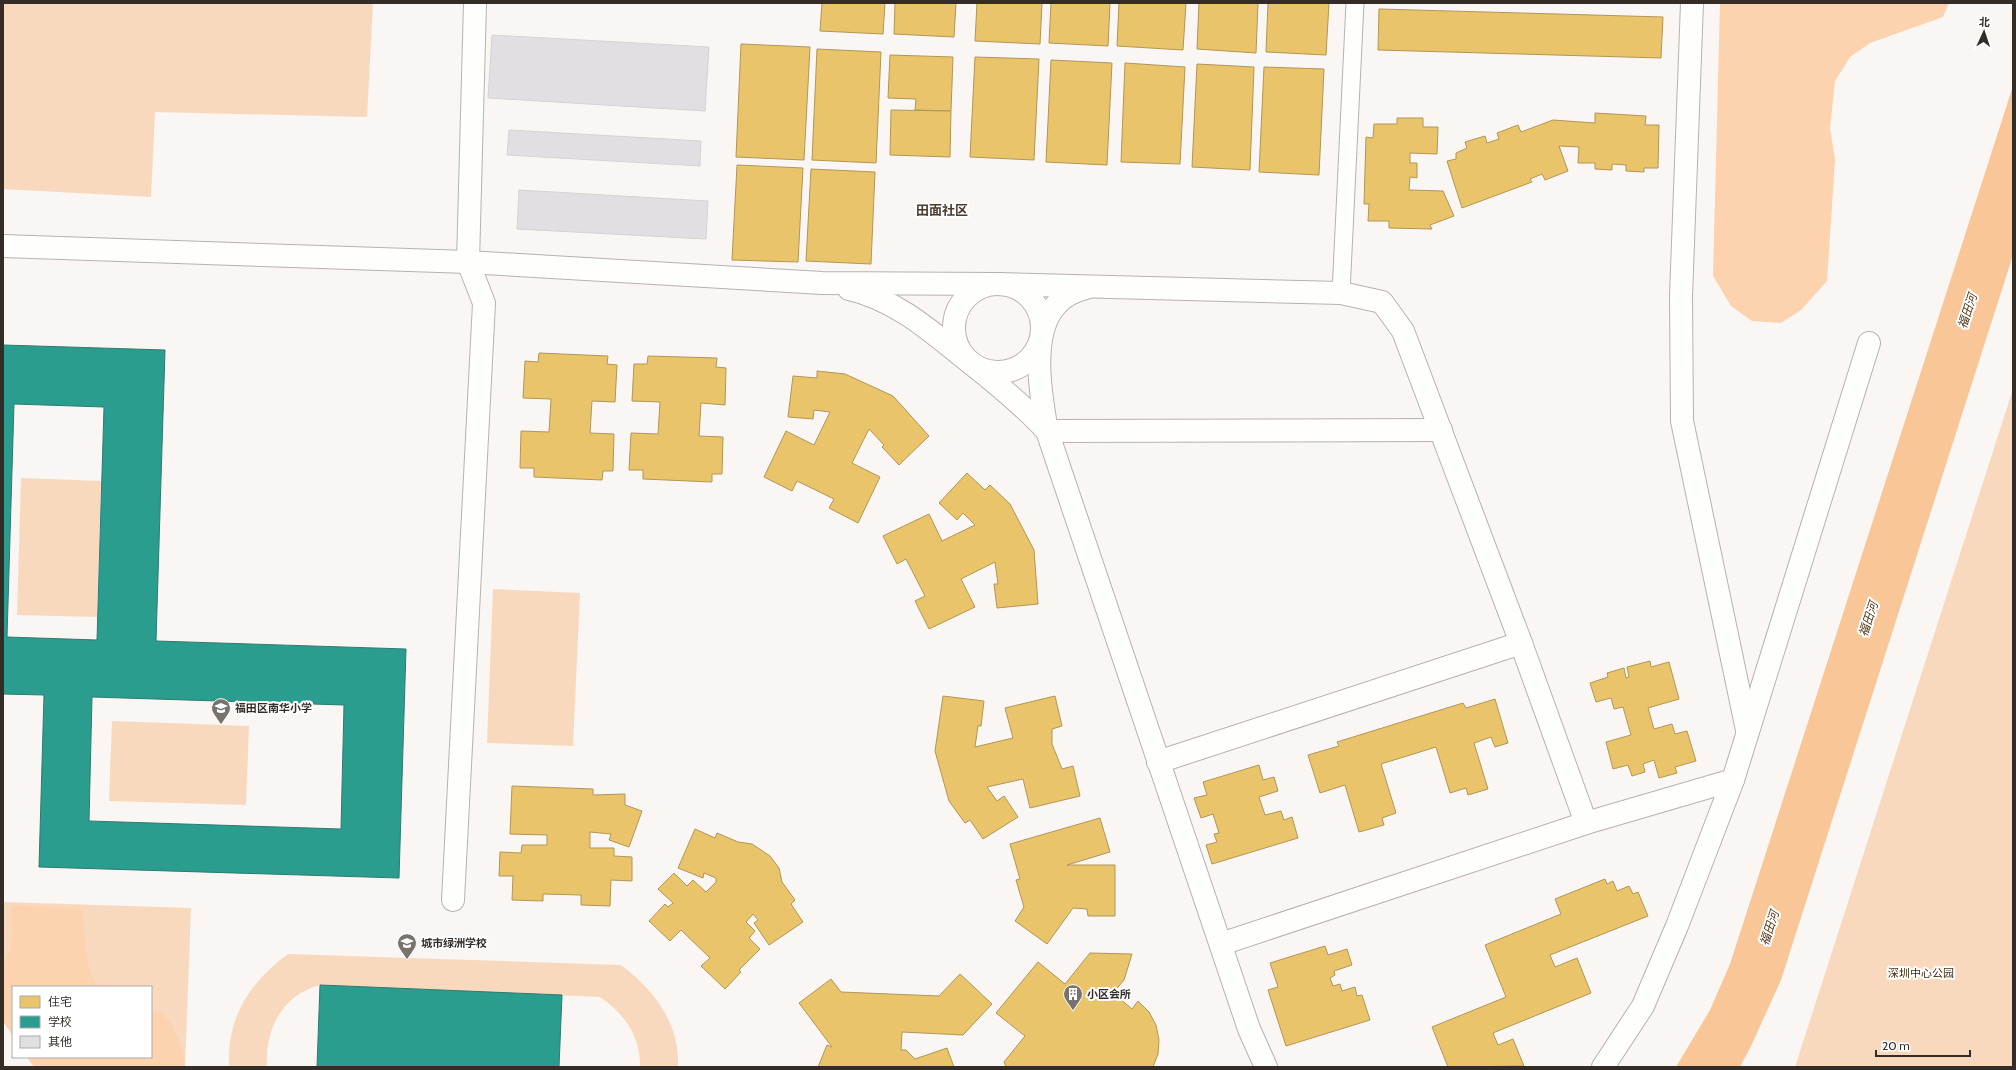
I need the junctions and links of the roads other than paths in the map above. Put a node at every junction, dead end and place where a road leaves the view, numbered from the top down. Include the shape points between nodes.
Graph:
1 (475, 3) edge
2 (1355, 3) edge
3 (1692, 3) edge
4 (3, 246) edge
5 (468, 262) junction
6 (822, 283) junction
7 (994, 284) junction
8 (1091, 286) junction
9 (1341, 293) junction
10 (1043, 333) junction
11 (1869, 343) dead end
12 (967, 361) junction
13 (1441, 430) junction
14 (1047, 431) junction
15 (1521, 643) junction
16 (1748, 731) junction
17 (1158, 762) junction
18 (1733, 780) junction
19 (1586, 823) junction
20 (453, 900) dead end
21 (1221, 944) junction
22 (1266, 1067) edge
23 (1603, 1067) edge

1 - 5 street
2 - 9 lane
3 - 16 street via 1681,296 1682,421
4 - 5 street
5 - 6 street
5 - 20 street via 484,302
6 - 7 street
6 - 12 street via 857,291 887,303 915,319
7 - 8 street
7 - 10 street via 1007,284 1020,289 1030,297 1038,308
7 - 12 street via 968,295 959,307 954,321 958,349
8 - 9 street
8 - 10 street via 1070,293 1056,304
9 - 13 street via 1382,302 1402,331
10 - 12 street via 1039,347 1031,358 1020,367 1007,372 986,371
10 - 14 street via 1040,379
11 - 16 street
12 - 14 street via 1029,412
13 - 14 street
13 - 15 street
14 - 17 street
15 - 17 street
15 - 19 street
16 - 18 street
17 - 21 street
18 - 19 street
18 - 23 street via 1643,1006
19 - 21 street
21 - 22 street via 1249,1029

